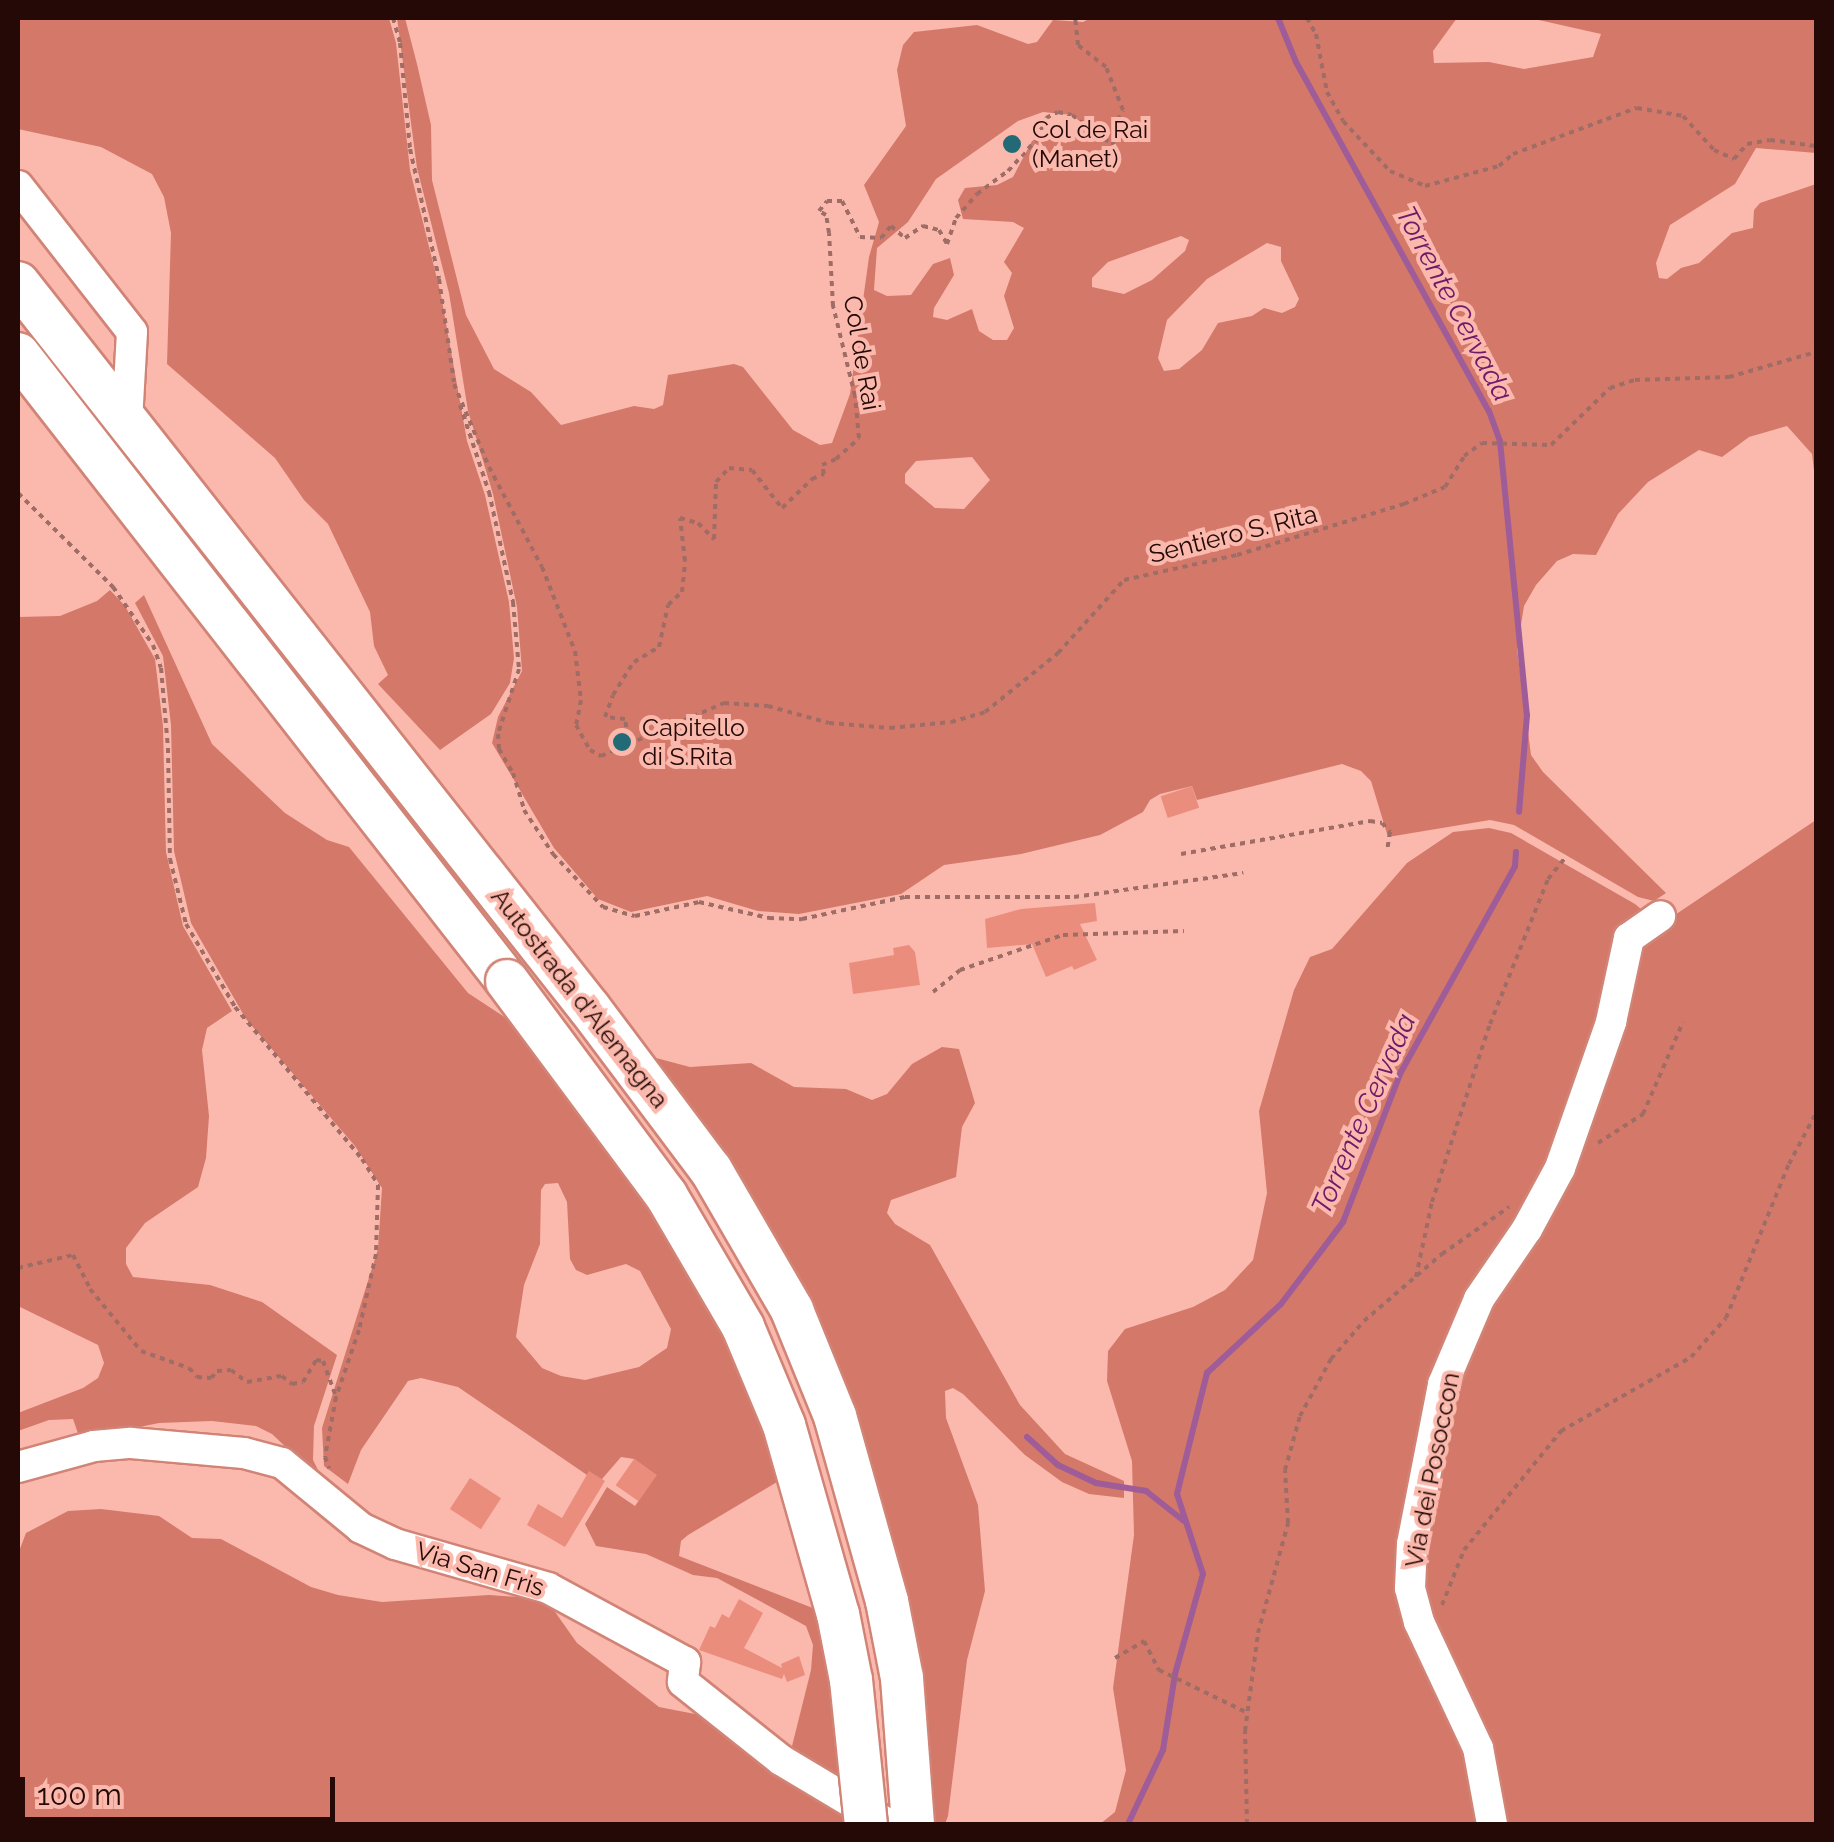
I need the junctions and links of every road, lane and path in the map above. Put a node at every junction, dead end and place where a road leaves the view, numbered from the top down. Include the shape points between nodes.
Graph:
1 (392, 18) edge
2 (1075, 18) edge
3 (1307, 18) edge
4 (1816, 146) edge
5 (18, 186) edge
6 (18, 283) edge
7 (1816, 352) edge
8 (18, 354) edge
9 (454, 384) junction
10 (127, 422) junction
11 (18, 494) edge
12 (630, 747) junction
13 (1387, 850) dead end
14 (1181, 854) dead end
15 (1564, 859) dead end
16 (1243, 873) dead end
17 (1660, 916) dead end
18 (1184, 931) dead end
19 (933, 992) dead end
20 (1683, 1022) dead end
21 (1816, 1113) edge
22 (1560, 1168) junction
23 (1520, 1199) dead end
24 (18, 1268) edge
25 (1416, 1276) junction
26 (336, 1397) junction
27 (18, 1468) edge
28 (330, 1470) dead end
29 (1430, 1642) junction
30 (1115, 1658) dead end
31 (1248, 1713) junction
32 (866, 1824) edge
33 (888, 1824) edge
34 (913, 1824) edge
35 (1247, 1824) edge
36 (1492, 1824) edge

1 - 9 path
2 - 12 path, Col de Rai via 1078,45 1106,67 1123,110 1113,145 1072,115 1046,118 1008,171 956,218 947,244 938,230 923,226 905,238 891,226 881,238 860,237 842,201 826,201 819,210 829,233 833,306 859,438 782,508 752,470 729,468 716,482 714,539 698,523 680,518 682,592 668,605 659,647 634,662 605,717 624,719
3 - 4 path via 1327,92 1343,122 1390,171 1425,186 1498,166 1513,154 1638,108 1684,116 1714,150 1734,160 1747,144 1770,140
5 - 10 street via 132,332
6 - 10 highway, Autostrada d'Alemagna
7 - 12 path, Sentiero S. Rita via 1729,377 1622,384 1551,445 1482,444 1464,456 1445,488 1237,554 1124,580 1058,654 985,712 890,728 724,703
8 - 32 highway, Autostrada d'Alemagna, bridge via 666,1195 750,1343 813,1514 852,1680
9 - 12 path via 575,651 581,700 576,725 583,741 601,756
9 - 16 path via 489,492 512,602 519,669 499,749 524,810 602,907 635,916 699,902 802,919 905,897 1074,897
10 - 34 highway, Autostrada d'Alemagna via 711,1170 792,1310 836,1416 887,1601 902,1678
11 - 26 path via 113,586 153,645 168,748 170,858 186,924 234,1008 378,1185 376,1254
13 - 14 path via 1390,832 1370,820
15 - 25 path via 1548,879 1490,1024 1432,1202
17 - 22 street, Via dei Posoccon via 1628,938 1611,1022
18 - 19 path via 1063,936 960,970
20 - 22 path via 1643,1114
21 - 29 path via 1788,1164 1726,1318 1691,1358 1561,1431 1464,1550
22 - 29 street, Via dei Posoccon via 1479,1299 1444,1384 1412,1544 1410,1588
23 - 25 path
24 - 26 path via 73,1255 90,1289 141,1351 197,1376 231,1370 248,1382 282,1376 292,1384 323,1361
25 - 31 path via 1331,1359 1300,1416 1285,1470 1288,1524 1258,1634
26 - 28 path via 325,1456
27 - 33 street, Via San Fris via 94,1446 131,1444 244,1453 282,1463 361,1528 394,1544 548,1588 685,1662 683,1682 782,1760
29 - 36 street, Via dei Posoccon via 1478,1748
30 - 31 path via 1144,1641 1159,1670
31 - 35 path

